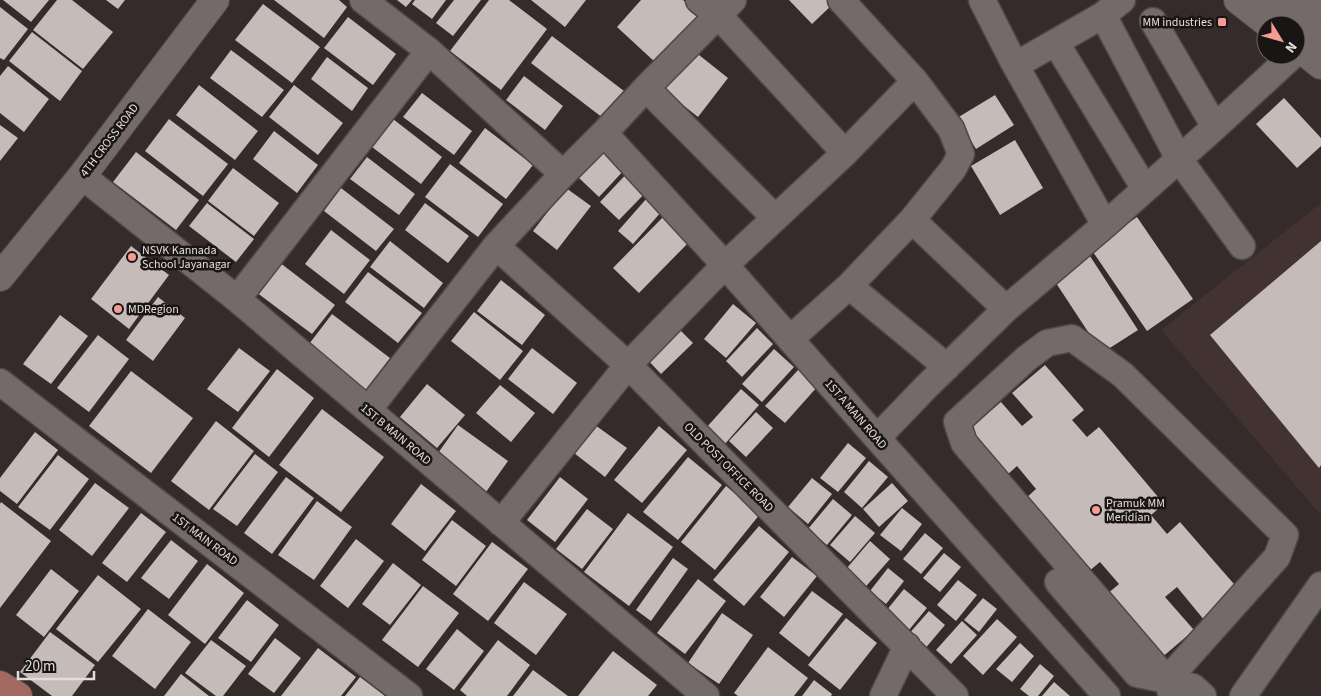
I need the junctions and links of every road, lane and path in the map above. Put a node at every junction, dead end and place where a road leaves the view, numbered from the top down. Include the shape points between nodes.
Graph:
1 (215, 0) edge
2 (363, 0) edge
3 (841, 0) edge
4 (982, 0) edge
5 (1238, 0) edge
6 (1275, 0) edge
7 (1319, 0) edge
8 (717, 5) edge
9 (1113, 8) edge
10 (1257, 15) edge
11 (1285, 15) edge
12 (1153, 21) dead end
13 (1306, 36) edge
14 (1056, 43) junction
15 (429, 51) junction
16 (1016, 65) junction
17 (1280, 65) edge
18 (915, 81) junction
19 (646, 88) junction
20 (1215, 128) junction
21 (604, 133) junction
22 (845, 153) junction
23 (1179, 158) junction
24 (563, 174) junction
25 (82, 176) junction
26 (1145, 189) junction
27 (775, 218) junction
28 (912, 220) junction
29 (1105, 225) junction
30 (496, 246) junction
31 (1242, 246) dead end
32 (725, 265) junction
33 (0, 277) edge
34 (849, 286) junction
35 (237, 299) junction
36 (1006, 309) junction
37 (790, 339) junction
38 (628, 365) junction
39 (947, 367) junction
40 (0, 382) edge
41 (368, 410) junction
42 (877, 438) junction
43 (501, 523) junction
44 (1058, 582) dead end
45 (1321, 585) edge
46 (908, 646) junction
47 (0, 685) edge
48 (1169, 688) edge
49 (18, 696) edge
50 (409, 696) edge
51 (706, 696) edge
52 (883, 696) edge
53 (955, 696) edge
54 (1107, 696) edge
55 (1203, 696) edge
56 (1243, 696) edge

1 - 25 street, 4TH CROSS ROAD
2 - 15 street
3 - 18 street
4 - 16 street
5 - 10 street
6 - 11 street
7 - 13 street
8 - 19 street
8 - 22 street
9 - 14 street
9 - 23 street
12 - 20 street
14 - 16 street
14 - 26 street
15 - 24 street
15 - 35 street
16 - 29 street
17 - 20 street
18 - 22 street
18 - 28 street via 951,129 961,154 953,169
19 - 21 street
19 - 27 street
20 - 23 street
21 - 24 street
21 - 32 street, 1ST A MAIN ROAD
22 - 27 street
23 - 26 street
23 - 31 street
24 - 30 street
25 - 33 street, 4TH CROSS ROAD
25 - 35 street, 1ST B MAIN ROAD
26 - 29 street
27 - 32 street
28 - 34 street
28 - 36 street
29 - 36 street
30 - 38 street, OLD POST OFFICE ROAD
30 - 41 street
32 - 37 street, 1ST A MAIN ROAD
32 - 38 street
34 - 37 street
34 - 39 street
35 - 41 street, 1ST B MAIN ROAD
36 - 39 street
37 - 42 street, 1ST A MAIN ROAD
38 - 43 street
38 - 46 street, OLD POST OFFICE ROAD
39 - 42 street
40 - 50 street, 1ST MAIN ROAD
41 - 43 street, 1ST B MAIN ROAD
42 - 54 street, 1ST A MAIN ROAD
43 - 51 street, 1ST B MAIN ROAD
44 - 48 street via 1137,674
45 - 56 street
46 - 52 street
46 - 53 street, OLD POST OFFICE ROAD
47 - 49 main road
48 - 48 street via 964,443 957,422 1047,343 1072,338 1123,375 1285,535 1277,557
48 - 55 street via 1193,687

